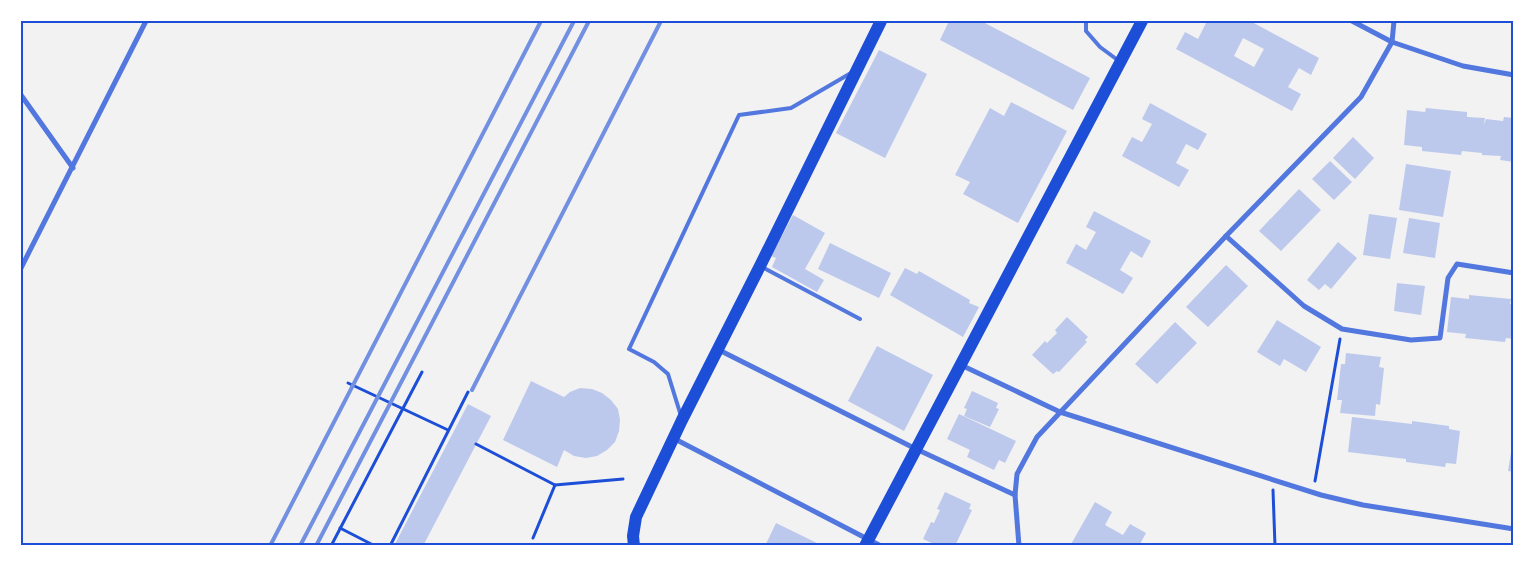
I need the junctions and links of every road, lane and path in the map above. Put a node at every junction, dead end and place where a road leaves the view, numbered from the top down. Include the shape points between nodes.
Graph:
1 (146, 21) edge
2 (881, 21) edge
3 (1086, 21) edge
4 (1142, 21) edge
5 (1352, 21) edge
6 (1394, 21) edge
7 (1392, 42) junction
8 (1121, 62) junction
9 (857, 69) junction
10 (1514, 75) edge
11 (21, 95) edge
12 (73, 168) junction
13 (1226, 236) junction
14 (760, 266) junction
15 (21, 268) edge
16 (1514, 273) edge
17 (860, 319) dead end
18 (1342, 329) junction
19 (719, 349) junction
20 (961, 365) junction
21 (422, 372) dead end
22 (348, 383) dead end
23 (468, 392) dead end
24 (403, 409) junction
25 (1060, 412) junction
26 (682, 420) junction
27 (448, 430) junction
28 (673, 438) junction
29 (476, 444) dead end
30 (916, 449) junction
31 (623, 479) dead end
32 (1272, 480) junction
33 (556, 485) junction
34 (1313, 492) junction
35 (1015, 495) junction
36 (340, 528) junction
37 (1514, 529) edge
38 (533, 538) dead end
39 (634, 541) edge
40 (867, 542) edge
41 (331, 546) edge
42 (375, 546) edge
43 (390, 546) edge
44 (881, 546) edge
45 (1019, 546) edge
46 (1275, 546) edge

1 - 12 street
2 - 9 main road
3 - 8 lane via 1086,31 1100,47
4 - 8 main road
5 - 7 street
6 - 7 street
7 - 10 street via 1463,66
7 - 13 street via 1362,97
8 - 20 main road
9 - 14 main road
9 - 26 lane via 790,108 739,115 629,349 654,362 668,374
11 - 12 street
12 - 15 street
13 - 18 street via 1304,306
13 - 25 street
14 - 17 lane
14 - 19 main road
16 - 18 street via 1457,264 1448,278 1440,338 1411,340
18 - 34 path
19 - 26 main road
19 - 30 street
20 - 25 street
20 - 30 main road
21 - 24 path
22 - 24 path
23 - 27 path
24 - 27 path
24 - 36 path
25 - 32 street
25 - 35 street via 1037,437 1025,457 1017,474
26 - 28 main road
27 - 43 path
28 - 39 main road via 636,517
28 - 40 street
29 - 33 path
30 - 35 street
30 - 40 main road
31 - 33 path
32 - 34 street
32 - 46 path
33 - 38 path
34 - 37 street via 1364,505
35 - 45 street
36 - 41 path
36 - 42 path
40 - 44 street

